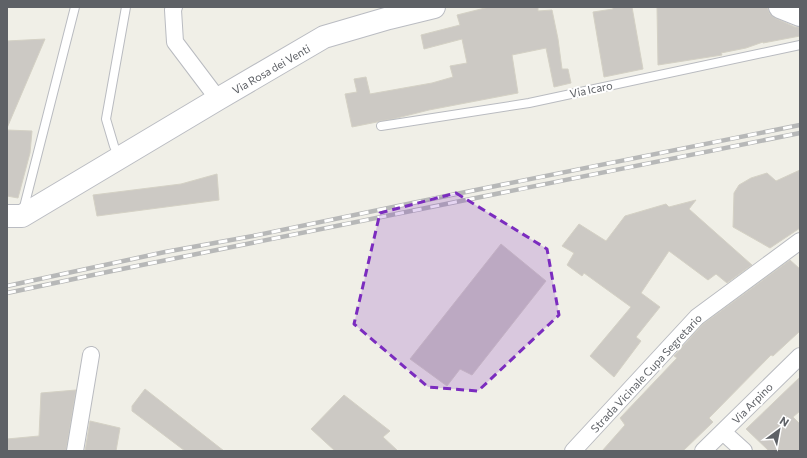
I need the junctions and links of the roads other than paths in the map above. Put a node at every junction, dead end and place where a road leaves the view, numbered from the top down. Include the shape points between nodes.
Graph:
1 (75, 7) edge
2 (126, 7) edge
3 (174, 7) edge
4 (434, 7) edge
5 (780, 7) edge
6 (800, 15) edge
7 (800, 45) edge
8 (218, 99) junction
9 (381, 126) dead end
10 (119, 158) junction
11 (15, 216) edge
12 (800, 242) edge
13 (91, 355) dead end
14 (800, 356) edge
15 (723, 432) junction
16 (75, 451) edge
17 (573, 451) edge
18 (704, 451) edge
19 (744, 451) edge

1 - 11 lane
2 - 10 lane via 106,119
3 - 8 street via 175,42
4 - 8 street, Via Rosa dei Venti via 324,38
5 - 6 street
7 - 9 lane, Via Icaro via 529,103
8 - 10 street, Via Rosa dei Venti
10 - 11 street, Via Rosa dei Venti
12 - 17 street, Strada Vicinale Cupa Segretario via 697,317
13 - 16 street
14 - 15 street, Via Arpino
15 - 18 street, Via Arpino
15 - 19 street

